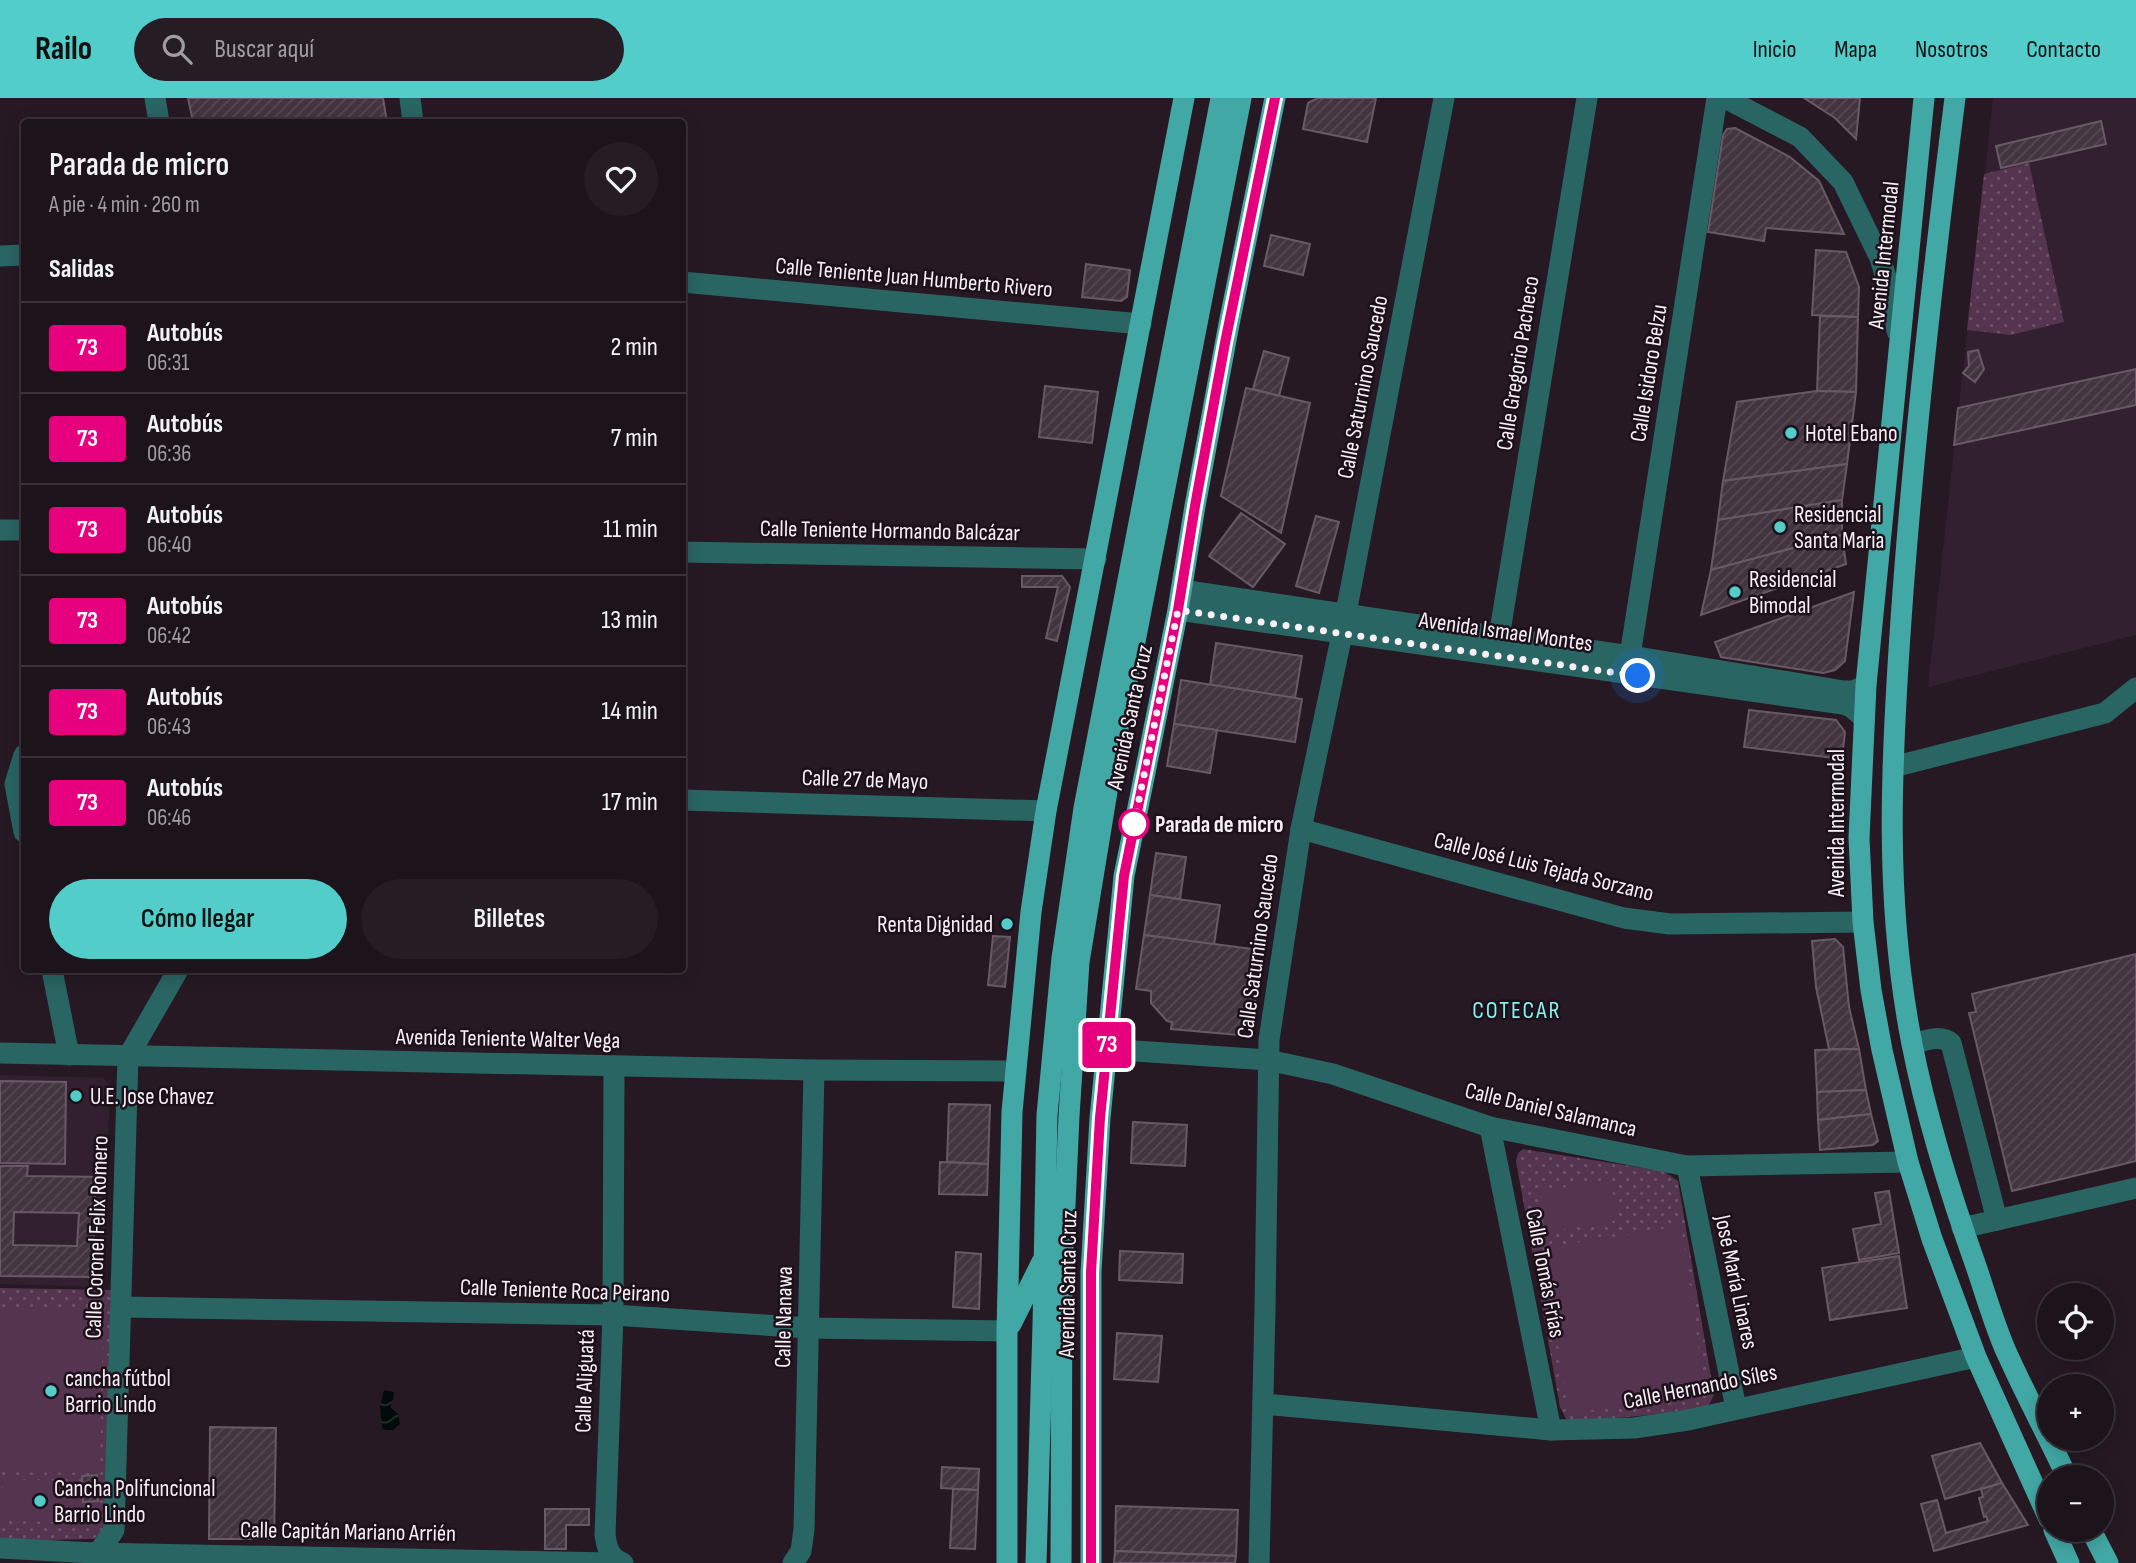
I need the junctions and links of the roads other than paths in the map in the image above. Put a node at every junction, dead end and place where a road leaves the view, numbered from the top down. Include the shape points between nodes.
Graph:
1 (155, 98) edge
2 (410, 98) edge
3 (1184, 98) edge
4 (1221, 98) edge
5 (1241, 98) edge
6 (1275, 98) edge
7 (1444, 98) edge
8 (1587, 98) edge
9 (1717, 98) edge
10 (1725, 98) edge
11 (1924, 98) edge
12 (1955, 98) edge
13 (158, 119) edge
14 (413, 119) edge
15 (21, 255) edge
16 (0, 256) edge
17 (686, 282) edge
18 (1141, 324) junction
19 (1900, 348) junction
20 (0, 530) edge
21 (21, 530) edge
22 (686, 552) edge
23 (1096, 559) junction
24 (1180, 600) junction
25 (1343, 624) junction
26 (1499, 637) junction
27 (1630, 656) junction
28 (1866, 685) junction
29 (2136, 688) edge
30 (1864, 718) junction
31 (21, 763) edge
32 (1893, 767) junction
33 (13, 784) edge
34 (686, 800) edge
35 (1046, 811) junction
36 (21, 819) edge
37 (1301, 829) junction
38 (1863, 922) junction
39 (53, 973) edge
40 (176, 973) edge
41 (1912, 1044) junction
42 (1106, 1049) junction
43 (1882, 1050) junction
44 (0, 1053) edge
45 (69, 1055) junction
46 (128, 1057) junction
47 (1268, 1060) junction
48 (614, 1066) junction
49 (814, 1070) junction
50 (1014, 1071) junction
51 (1490, 1127) junction
52 (1908, 1162) junction
53 (1687, 1166) junction
54 (2136, 1188) edge
55 (1996, 1215) junction
56 (1960, 1224) junction
57 (1044, 1257) junction
58 (1091, 1272) junction
59 (121, 1307) junction
60 (613, 1315) junction
61 (809, 1328) junction
62 (1007, 1331) junction
63 (1976, 1357) junction
64 (1061, 1382) junction
65 (1263, 1404) junction
66 (1736, 1408) junction
67 (1551, 1430) junction
68 (2061, 1465) edge
69 (2037, 1492) edge
70 (2059, 1542) edge
71 (2097, 1542) edge
72 (0, 1548) edge
73 (94, 1553) junction
74 (47, 1557) edge
75 (1004, 1560) edge
76 (612, 1563) edge
77 (623, 1563) edge
78 (793, 1563) edge
79 (1036, 1563) edge
80 (1061, 1563) edge
81 (1091, 1563) edge
82 (1259, 1563) edge
83 (2069, 1563) edge
84 (2108, 1563) edge

1 - 13 street
2 - 14 street
3 - 18 main road
4 - 57 main road, Avenida Santa Cruz via 1084,808 1046,1115
5 - 64 main road, Avenida Santa Cruz via 1114,750 1079,962 1062,1272
6 - 24 main road, Avenida Santa Cruz via 1224,347
7 - 25 street, Calle Saturnino Saucedo
8 - 26 street, Calle Gregorio Pacheco
9 - 27 street, Calle Isidoro Belzu
10 - 19 street via 1800,137 1843,182 1880,258
11 - 19 main road, Avenida Intermodal
12 - 32 main road via 1909,502
15 - 16 street
17 - 18 street, Calle Teniente Juan Humberto Rivero
18 - 23 main road
19 - 28 main road, Avenida Intermodal
20 - 21 street
22 - 23 street, Calle Teniente Hormando Balcázar
23 - 35 main road
24 - 25 street, Avenida Ismael Montes
24 - 42 main road, Avenida Santa Cruz via 1124,876
25 - 26 street, Avenida Ismael Montes
25 - 30 street, Avenida Ismael Montes via 1843,704
25 - 37 street, Calle Saturnino Saucedo
26 - 27 street, Avenida Ismael Montes
27 - 28 street, Avenida Ismael Montes via 1844,691
28 - 30 main road, Avenida Intermodal
29 - 32 street via 2105,713
30 - 38 main road, Avenida Intermodal via 1859,838
31 - 33 street
32 - 41 main road via 1894,918
33 - 36 street
34 - 35 street, Calle 27 de Mayo
35 - 50 main road
37 - 38 street, Calle José Luis Tejada Sorzano via 1624,918 1670,924
37 - 47 street, Calle Saturnino Saucedo
38 - 43 main road, Avenida Intermodal
39 - 45 street
40 - 46 street, Calle Coronel Felix Romero
41 - 43 main road
41 - 55 street via 1939,1038 1951,1042
41 - 56 main road
42 - 47 street, Calle Daniel Salamanca
42 - 58 main road, Avenida Santa Cruz
43 - 52 main road, Avenida Intermodal
44 - 45 street, Avenida Teniente Walter Vega
45 - 46 street, Avenida Teniente Walter Vega
46 - 48 street, Avenida Teniente Walter Vega
46 - 59 street, Calle Coronel Felix Romero
47 - 51 street, Calle Daniel Salamanca via 1333,1074
47 - 65 street, Calle Saturnino Saucedo
48 - 49 street, Avenida Teniente Walter Vega
48 - 60 street, Calle Aliguatá
49 - 50 street, Avenida Teniente Walter Vega
49 - 61 street, Calle Nanawa
50 - 62 main road
51 - 53 street, Calle Daniel Salamanca
51 - 67 street, Calle Tomás Frías
52 - 53 street, Calle Daniel Salamanca
52 - 63 main road, Avenida Intermodal
53 - 66 street, José María Linares
54 - 55 street
55 - 56 street
56 - 68 main road via 2005,1349
57 - 62 main road
57 - 79 main road, Avenida Santa Cruz
58 - 64 main road
58 - 81 main road, Avenida Santa Cruz
59 - 60 street, Calle Teniente Roca Peirano
59 - 73 street, Calle Coronel Felix Romero via 114,1530
60 - 61 street, Calle Teniente Roca Peirano
60 - 77 street, Calle Aliguatá via 605,1535 607,1549
61 - 62 street, Calle Teniente Roca Peirano
61 - 78 street, Calle Nanawa via 804,1529 801,1551
62 - 75 main road
63 - 66 street, Calle Hernando Síles
63 - 69 main road, Avenida Intermodal
64 - 80 main road, Avenida Santa Cruz
65 - 67 street, Calle Hernando Síles
65 - 82 street, Calle Saturnino Saucedo
66 - 67 street, Calle Hernando Síles via 1634,1428
70 - 83 main road
71 - 84 main road
72 - 74 street, Calle Capitán Mariano Arrién
73 - 74 street, Calle Capitán Mariano Arrién
73 - 76 street, Calle Capitán Mariano Arrién

